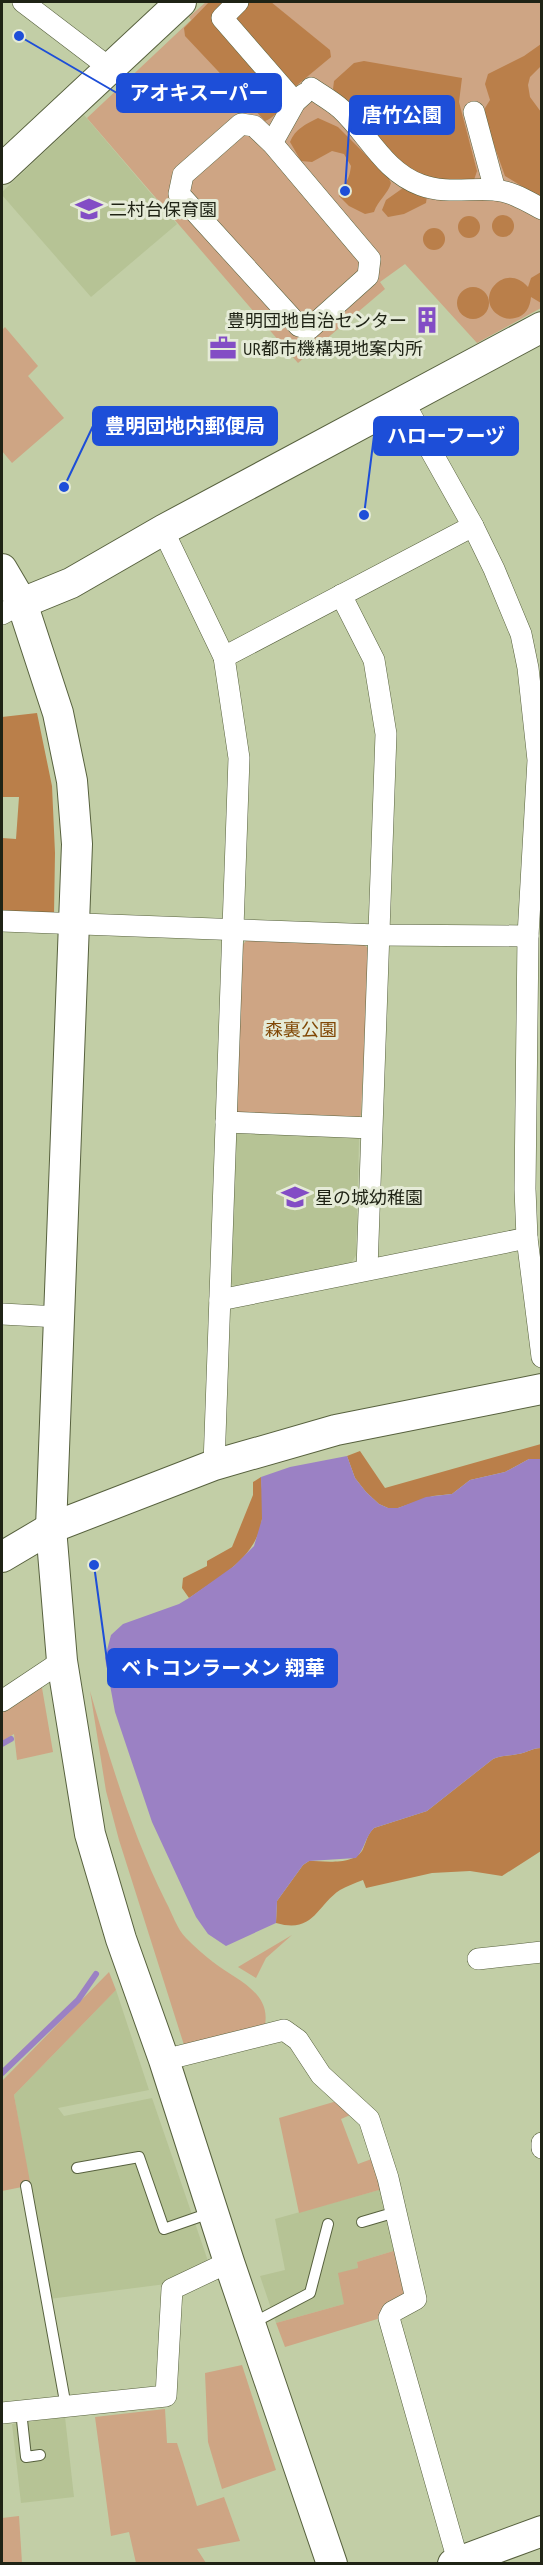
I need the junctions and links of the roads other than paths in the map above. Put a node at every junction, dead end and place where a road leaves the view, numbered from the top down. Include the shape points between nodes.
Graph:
1 (23, 2) edge
2 (181, 2) edge
3 (238, 2) edge
4 (111, 69) junction
5 (295, 102) junction
6 (474, 112) dead end
7 (272, 143) junction
8 (2, 170) edge
9 (495, 190) junction
10 (542, 209) edge
11 (542, 327) edge
12 (403, 401) junction
13 (473, 526) junction
14 (163, 530) junction
15 (2, 569) edge
16 (341, 595) junction
17 (12, 609) edge
18 (224, 657) junction
19 (540, 761) edge
20 (536, 901) edge
21 (2, 921) edge
22 (75, 924) junction
23 (233, 928) junction
24 (377, 935) junction
25 (528, 936) junction
26 (226, 1122) junction
27 (372, 1128) junction
28 (527, 1238) junction
29 (367, 1269) junction
30 (220, 1300) junction
31 (2, 1314) edge
32 (59, 1317) junction
33 (540, 1334) edge
34 (542, 1357) edge
35 (542, 1389) edge
36 (214, 1465) junction
37 (51, 1528) junction
38 (2, 1557) edge
39 (62, 1661) junction
40 (2, 1701) edge
41 (542, 1952) edge
42 (478, 1959) dead end
43 (164, 2060) junction
44 (542, 2144) edge
45 (542, 2148) edge
46 (76, 2168) dead end
47 (26, 2186) dead end
48 (213, 2212) junction
49 (396, 2212) junction
50 (362, 2222) dead end
51 (328, 2224) dead end
52 (229, 2262) junction
53 (250, 2324) junction
54 (66, 2407) junction
55 (11, 2412) edge
56 (40, 2455) dead end
57 (542, 2531) edge
58 (456, 2562) edge
59 (332, 2564) edge

1 - 4 street
2 - 4 street
3 - 5 street via 222,18
4 - 8 street
5 - 7 street
5 - 9 street via 314,85 343,111 375,150 404,177 422,186
6 - 9 street
7 - 7 street via 370,259 368,276 309,328 299,326 179,194 183,175 241,124 254,126
9 - 10 street via 521,197
11 - 12 street
12 - 13 street
12 - 14 street
13 - 16 street
13 - 19 street via 521,634
14 - 17 street via 71,583
14 - 18 street
15 - 17 street
16 - 18 street
16 - 24 street via 374,660 386,734
17 - 22 street via 58,712 72,781 77,844
18 - 23 street via 239,758
19 - 20 street
20 - 25 street
21 - 22 street
22 - 23 street
22 - 32 street
23 - 24 street
23 - 26 street
24 - 25 street
24 - 27 street
25 - 28 street
26 - 27 street
26 - 30 street
27 - 29 street
28 - 29 street
28 - 33 street
29 - 30 street
30 - 36 street
31 - 32 street
32 - 37 street
33 - 34 street
35 - 36 street via 336,1430
36 - 37 street
37 - 38 street
37 - 39 street
39 - 40 street
39 - 43 street via 90,1834 121,1939
41 - 42 street
43 - 48 street
43 - 49 street via 284,2030 298,2040 321,2075 369,2119
44 - 45 street
46 - 48 lane via 139,2157 164,2229
47 - 54 lane
48 - 52 street
49 - 50 lane
49 - 58 street via 416,2299 392,2312 389,2318
51 - 53 lane via 310,2293
52 - 53 street
52 - 54 street via 172,2289 166,2396
53 - 59 street
54 - 55 street
55 - 56 lane via 26,2457
57 - 58 street

